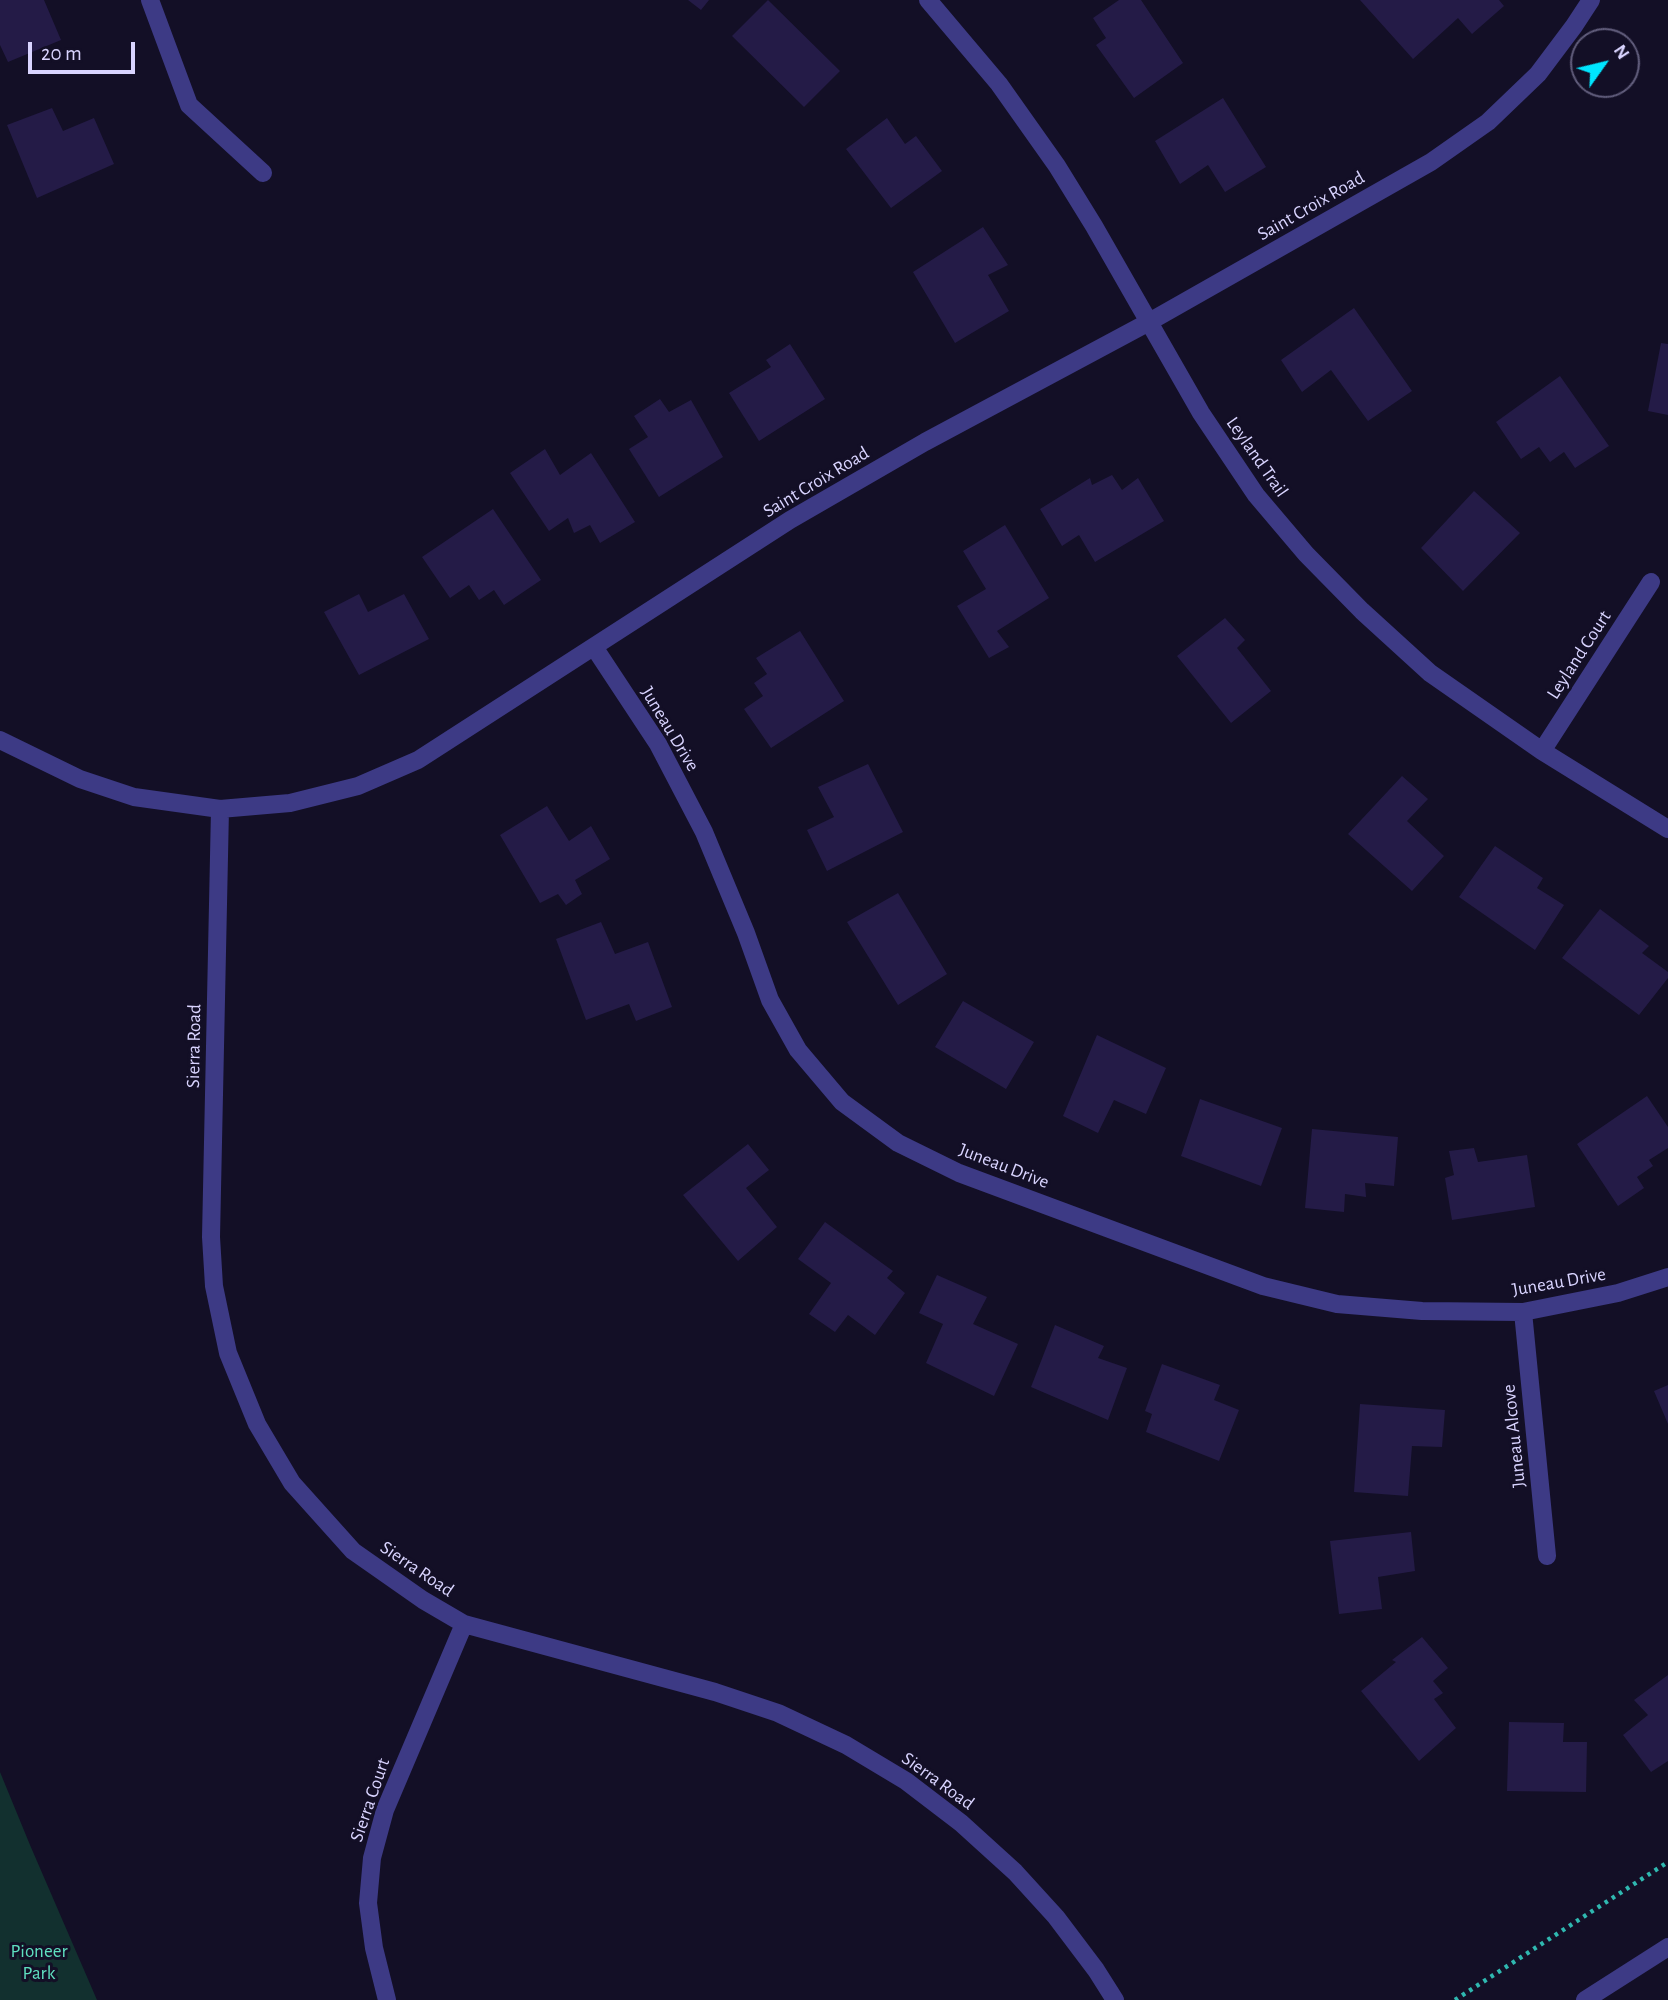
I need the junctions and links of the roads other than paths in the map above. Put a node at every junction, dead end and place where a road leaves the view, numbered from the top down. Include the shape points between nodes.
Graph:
1 (150, 0) edge
2 (928, 0) edge
3 (1591, 0) edge
4 (263, 173) dead end
5 (1149, 322) junction
6 (1651, 582) dead end
7 (594, 648) junction
8 (0, 740) edge
9 (1542, 751) junction
10 (220, 809) junction
11 (1668, 830) edge
12 (1668, 1277) edge
13 (1523, 1312) junction
14 (1548, 1556) dead end
15 (464, 1624) junction
16 (1668, 1947) edge
17 (387, 2000) edge
18 (1115, 2000) edge
19 (1585, 2000) edge

1 - 4 street via 189,105
2 - 5 street, Leyland Trail via 999,84 1057,166
3 - 5 street, Saint Croix Road via 1538,74 1488,122 1431,162
5 - 7 street, Saint Croix Road via 790,520
5 - 9 street, Leyland Trail via 1201,413 1249,484 1306,554 1430,673
6 - 9 street, Leyland Court
7 - 10 street, Saint Croix Road via 418,760 358,786 289,803
7 - 13 street, Juneau Drive via 658,744 704,832 770,1000 798,1050 853,1111 898,1143 959,1173 1263,1286 1338,1304
8 - 10 street, Saint Croix Road via 80,779 134,797
9 - 11 street, Leyland Trail
10 - 15 street, Sierra Road via 211,1237 214,1286 228,1353 257,1424 292,1483 353,1551
12 - 13 street, Juneau Drive via 1618,1293
13 - 14 street, Juneau Alcove
15 - 17 street, Sierra Court via 385,1810 372,1858 368,1903
15 - 18 street, Sierra Road via 715,1692 778,1713 846,1745 928,1798 1015,1872 1056,1917
16 - 19 street

